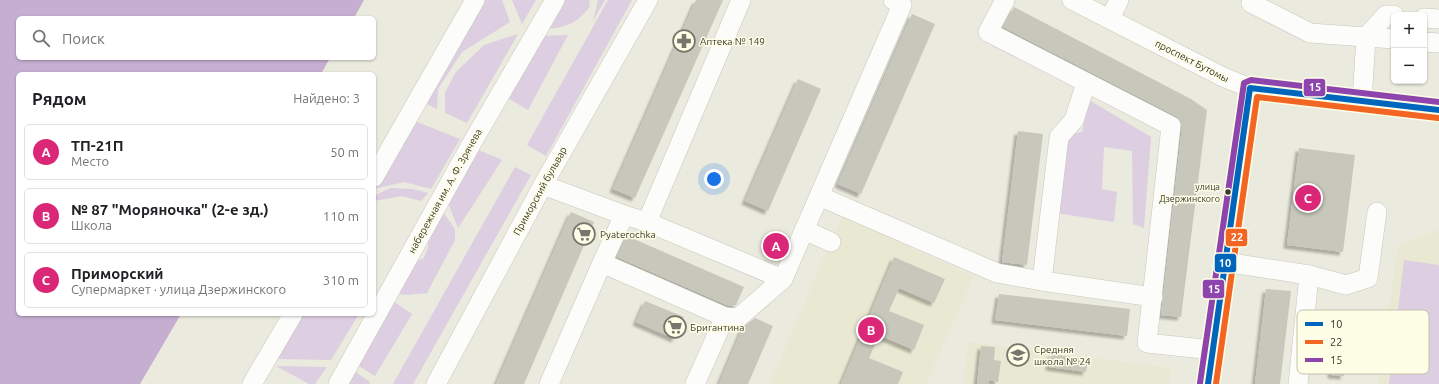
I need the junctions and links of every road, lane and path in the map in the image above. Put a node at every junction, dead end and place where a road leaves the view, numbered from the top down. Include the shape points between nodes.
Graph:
1 (475, 0) edge
2 (555, 0) edge
3 (648, 0) edge
4 (741, 0) edge
5 (892, 0) edge
6 (1005, 0) edge
7 (1072, 0) edge
8 (1119, 0) edge
9 (1251, 3) dead end
10 (1391, 15) edge
11 (1427, 18) edge
12 (1110, 19) junction
13 (1439, 19) edge
14 (1366, 37) junction
15 (1391, 39) edge
16 (1427, 42) edge
17 (1439, 43) edge
18 (1086, 83) junction
19 (1250, 88) junction
20 (1362, 101) junction
21 (1439, 110) edge
22 (376, 173) edge
23 (543, 185) junction
24 (819, 196) junction
25 (1377, 212) dead end
26 (624, 215) junction
27 (647, 222) junction
28 (804, 230) junction
29 (831, 242) dead end
30 (1225, 262) junction
31 (602, 263) junction
32 (1309, 275) junction
33 (783, 279) junction
34 (1042, 281) junction
35 (1153, 297) junction
36 (1305, 310) edge
37 (292, 316) edge
38 (725, 317) junction
39 (1213, 350) junction
40 (1299, 374) edge
41 (252, 384) edge
42 (338, 384) edge
43 (436, 384) edge
44 (549, 384) edge
45 (695, 384) edge
46 (1208, 384) edge
47 (1298, 384) edge

1 - 22 street
2 - 42 street, набережная им. А. Ф. Зрячева
3 - 23 street, Приморский бульвар
4 - 27 street
5 - 24 street via 902,5
6 - 18 street via 988,32
7 - 12 street, проспект Бутомы
8 - 12 street
9 - 14 street via 1310,33
10 - 14 street via 1386,15
11 - 13 street
12 - 19 street, проспект Бутомы via 1223,78
14 - 15 street
14 - 20 street
16 - 17 street
18 - 34 street via 1074,120 1059,138
18 - 35 street via 1171,126
19 - 20 street, проспект Бутомы
19 - 30 street
20 - 21 street, проспект Бутомы
23 - 26 street
23 - 43 street, Приморский бульвар
24 - 28 street
24 - 34 street via 997,273
25 - 32 street via 1368,278 1346,285
26 - 27 street
26 - 31 street
27 - 33 street
28 - 29 street
28 - 33 street
30 - 32 street
30 - 39 street
31 - 38 street
31 - 44 street
32 - 36 street
33 - 38 street via 738,318
34 - 35 street
35 - 39 street via 1147,343
37 - 41 street
38 - 45 street
39 - 46 street
40 - 47 street

